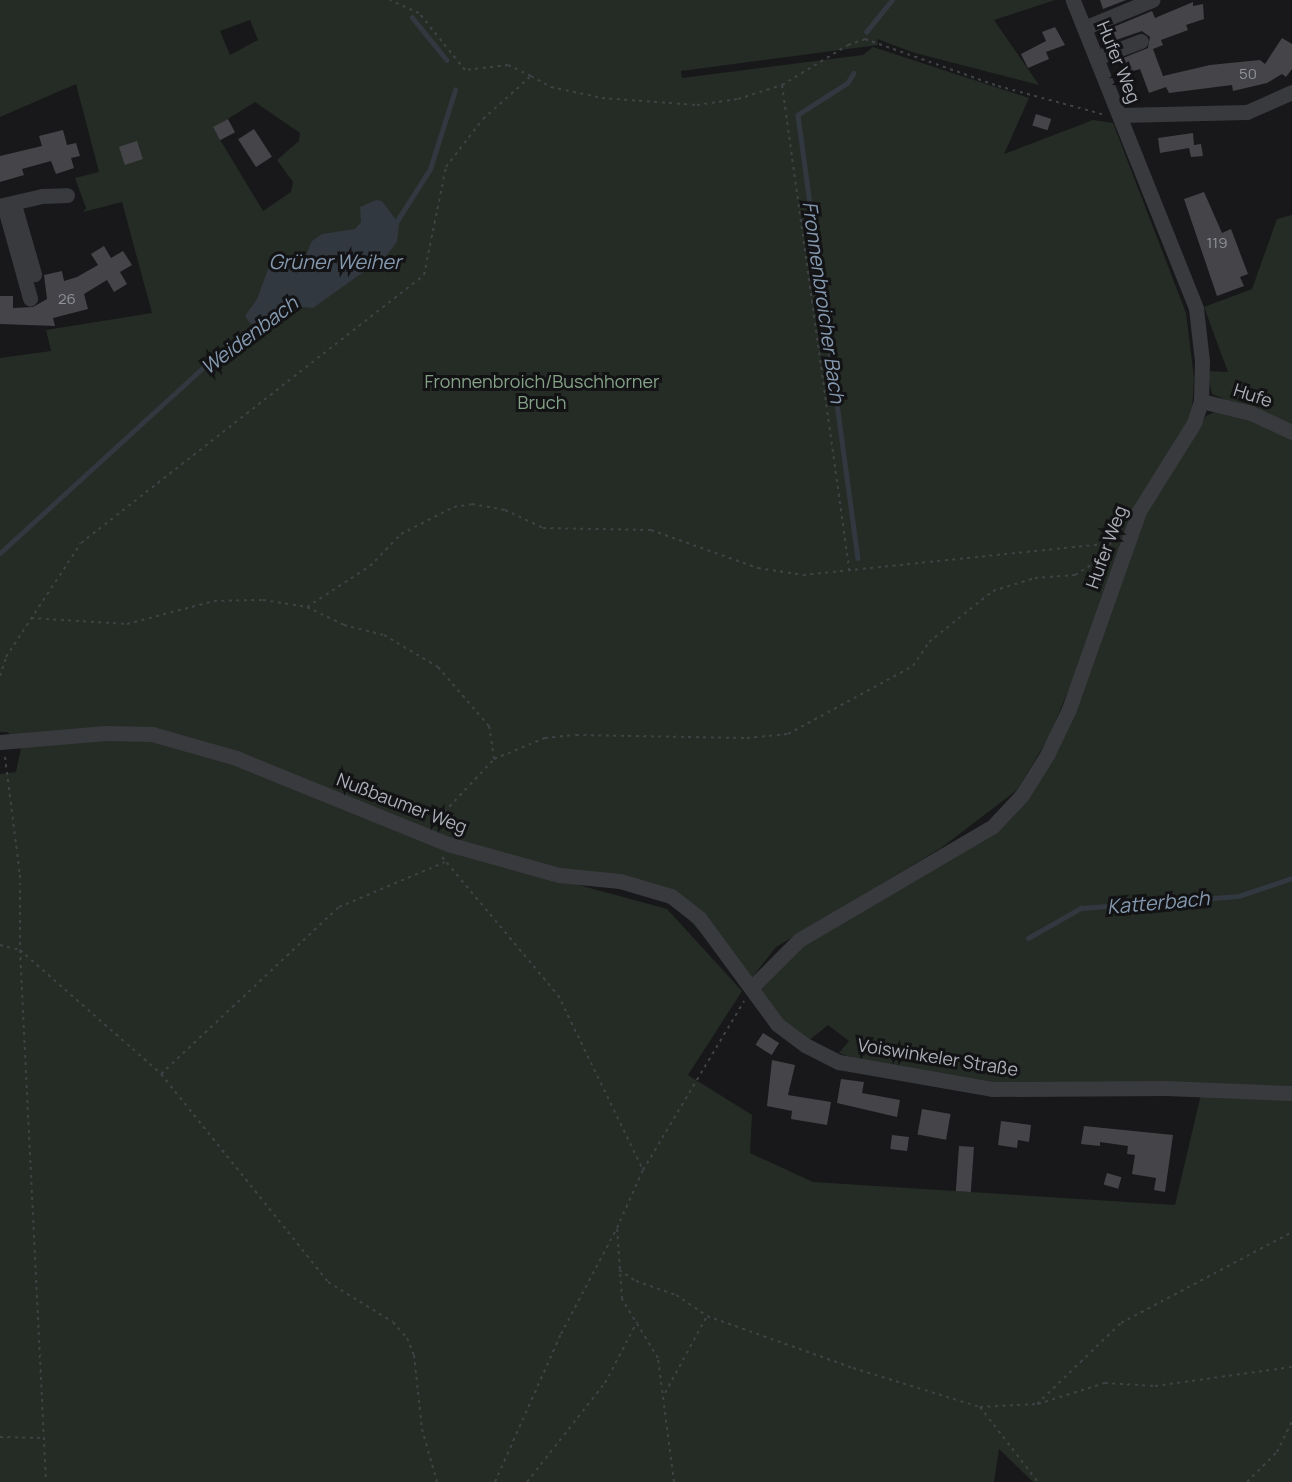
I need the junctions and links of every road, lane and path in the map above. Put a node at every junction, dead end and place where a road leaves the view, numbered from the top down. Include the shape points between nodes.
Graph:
1 (390, 0) edge
2 (1073, 0) edge
3 (1152, 0) edge
4 (1084, 28) junction
5 (1141, 41) dead end
6 (1096, 57) junction
7 (531, 76) junction
8 (782, 85) junction
9 (1292, 92) edge
10 (1120, 115) junction
11 (68, 195) dead end
12 (6, 204) edge
13 (34, 274) dead end
14 (30, 298) dead end
15 (1201, 401) junction
16 (1292, 432) edge
17 (1128, 539) junction
18 (1103, 545) junction
19 (849, 570) junction
20 (307, 607) junction
21 (31, 618) junction
22 (0, 676) edge
23 (2, 742) edge
24 (494, 759) junction
25 (423, 834) junction
26 (438, 853) dead end
27 (445, 862) junction
28 (0, 945) edge
29 (20, 950) junction
30 (752, 987) junction
31 (161, 1074) junction
32 (1292, 1093) edge
33 (643, 1170) junction
34 (617, 1228) junction
35 (1292, 1232) edge
36 (619, 1270) junction
37 (707, 1316) junction
38 (637, 1322) junction
39 (1292, 1367) edge
40 (665, 1394) junction
41 (1037, 1404) junction
42 (980, 1407) junction
43 (1292, 1421) edge
44 (0, 1437) edge
45 (44, 1438) junction
46 (46, 1482) edge
47 (437, 1482) edge
48 (495, 1482) edge
49 (527, 1482) edge
50 (674, 1482) edge
51 (1038, 1482) edge
52 (1247, 1482) edge

1 - 7 path via 419,13 465,70 508,65
2 - 4 street, Hufer Weg
3 - 4 street
4 - 6 street, Hufer Weg
5 - 6 street
6 - 10 street, Hufer Weg
7 - 8 path via 551,87 578,93 679,106 738,99
7 - 21 path via 471,132 446,167 424,275 81,543
8 - 10 path via 865,39 1047,100
8 - 19 path
9 - 10 street via 1247,112
10 - 15 street, Hufer Weg via 1196,308 1202,361
11 - 12 street
12 - 13 street
12 - 14 street
15 - 16 street, Hufe via 1251,413
15 - 17 street, Hufer Weg via 1194,423 1154,484
17 - 18 path
17 - 30 street, Hufer Weg via 1069,709 1022,795 993,826 799,940
18 - 19 path
18 - 24 path via 1096,562 1075,575 1035,578 993,591 929,642 913,666 788,734 747,738 576,735 545,738
19 - 20 path via 803,574 758,568 651,530 543,528 505,510 472,504 454,507 401,534 370,566
20 - 21 path via 263,600 214,601 127,624
20 - 24 path via 344,625 384,635 438,667 489,726
21 - 22 path via 6,657
23 - 25 street, Nußbaumer Weg via 106,733 152,734 236,758
23 - 29 path via 20,875
24 - 25 path
25 - 30 street, Nußbaumer Weg via 559,875 620,881 672,896 700,919
26 - 27 path
27 - 31 path via 339,907
27 - 33 path via 558,995
28 - 29 path
29 - 31 path
29 - 45 path
30 - 32 street, Voiswinkeler Straße via 777,1024 805,1045 838,1062 992,1089 1166,1088
30 - 33 path
31 - 47 path via 328,1282 393,1322 407,1338 414,1354 423,1429
33 - 34 path
34 - 36 path
34 - 48 path via 561,1334
35 - 41 path via 1121,1323
36 - 37 path via 636,1281 676,1295
36 - 38 path via 622,1299
37 - 40 path
37 - 42 path
38 - 40 path via 658,1358
38 - 49 path via 605,1383
39 - 41 path via 1155,1386 1105,1383
40 - 50 path
41 - 42 path
42 - 51 path
43 - 52 path via 1277,1452
44 - 45 path
45 - 46 path

